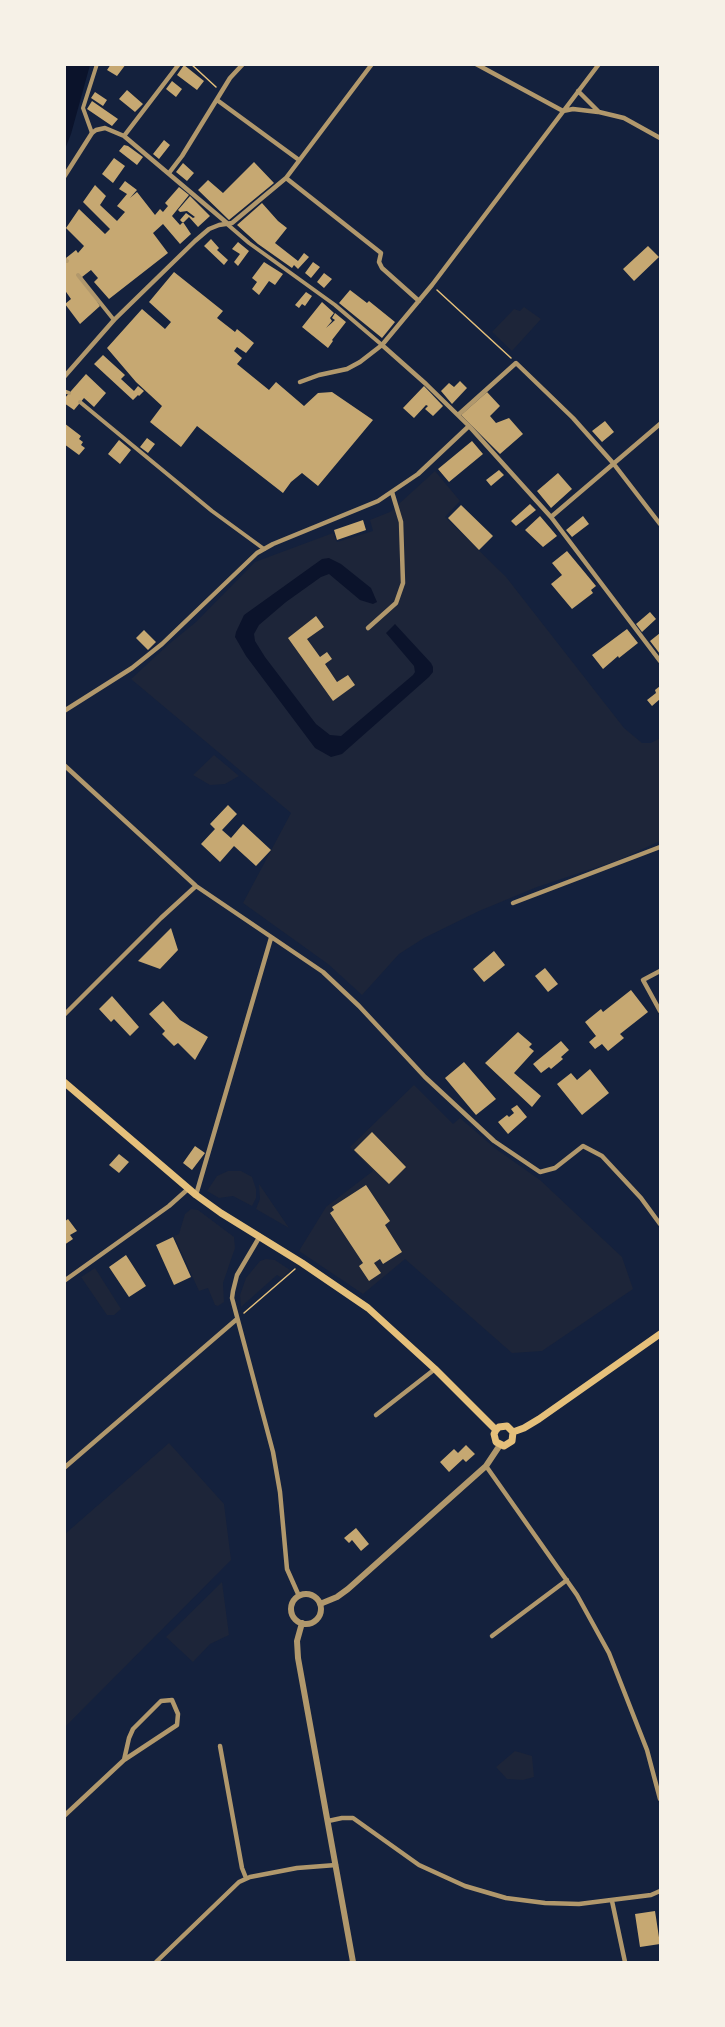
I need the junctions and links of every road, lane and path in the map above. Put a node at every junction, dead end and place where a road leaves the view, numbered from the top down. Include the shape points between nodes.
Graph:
1 (97, 64) edge
2 (179, 64) edge
3 (191, 64) edge
4 (243, 64) edge
5 (372, 64) edge
6 (476, 64) edge
7 (599, 64) edge
8 (221, 91) junction
9 (578, 91) junction
10 (217, 100) junction
11 (562, 111) junction
12 (599, 112) junction
13 (92, 134) junction
14 (124, 135) junction
15 (660, 138) edge
16 (299, 160) junction
17 (169, 172) junction
18 (64, 177) edge
19 (286, 178) junction
20 (227, 223) junction
21 (78, 275) dead end
22 (432, 285) junction
23 (419, 301) junction
24 (114, 320) junction
25 (382, 345) junction
26 (516, 363) junction
27 (64, 376) edge
28 (300, 382) dead end
29 (80, 402) dead end
30 (458, 416) junction
31 (660, 424) edge
32 (469, 426) junction
33 (613, 463) junction
34 (392, 492) junction
35 (551, 517) junction
36 (660, 524) edge
37 (264, 549) junction
38 (368, 628) dead end
39 (660, 661) edge
40 (64, 711) edge
41 (64, 765) edge
42 (660, 847) edge
43 (196, 886) junction
44 (513, 903) dead end
45 (271, 938) junction
46 (660, 971) edge
47 (660, 1011) edge
48 (64, 1015) edge
49 (64, 1082) edge
50 (188, 1189) junction
51 (195, 1195) junction
52 (660, 1224) edge
53 (260, 1236) junction
54 (302, 1263) junction
55 (64, 1281) edge
56 (237, 1318) junction
57 (660, 1334) edge
58 (435, 1369) junction
59 (376, 1415) dead end
60 (496, 1430) junction
61 (513, 1432) junction
62 (500, 1445) junction
63 (486, 1466) junction
64 (64, 1468) edge
65 (567, 1580) junction
66 (299, 1596) junction
67 (320, 1604) junction
68 (302, 1623) junction
69 (492, 1636) dead end
70 (220, 1746) dead end
71 (124, 1760) junction
72 (660, 1799) edge
73 (64, 1816) edge
74 (328, 1821) junction
75 (336, 1865) junction
76 (246, 1878) junction
77 (660, 1891) edge
78 (612, 1901) junction
79 (156, 1962) edge
80 (353, 1962) edge
81 (626, 1962) edge

1 - 13 street via 84,108
2 - 14 street
3 - 8 path
4 - 8 street
5 - 16 street
6 - 11 street
7 - 9 street
8 - 10 street
9 - 11 street
9 - 12 street
10 - 16 street
10 - 17 street
11 - 12 street
11 - 22 street
12 - 15 street via 624,118
13 - 14 street via 105,128
13 - 18 street
14 - 17 street
16 - 19 street
17 - 20 street
19 - 20 street via 232,223
19 - 23 street via 381,253 382,268
20 - 24 street via 209,229
20 - 25 street
21 - 24 street
22 - 23 street
22 - 26 path
23 - 25 street
24 - 27 street
25 - 28 street via 347,369
25 - 30 street
26 - 30 street
26 - 33 street
29 - 37 street
30 - 32 street
31 - 33 street
32 - 34 street via 418,474
32 - 35 street
33 - 35 street
33 - 36 street
34 - 37 street
34 - 38 street via 401,522 403,583 396,603
35 - 39 street
37 - 40 street via 244,563 162,644
41 - 43 street
42 - 44 street
43 - 45 street
43 - 48 street
45 - 51 street
45 - 52 street via 330,979 494,1141 540,1172 555,1168 583,1146 602,1156
46 - 47 street via 642,980
49 - 50 main road
50 - 51 main road
50 - 55 street
51 - 53 main road
53 - 54 main road
53 - 56 street via 234,1283 232,1298
54 - 56 path
54 - 58 main road via 368,1308
56 - 64 street
56 - 66 street via 273,1452 287,1569
57 - 61 main road via 539,1419
58 - 59 street
58 - 60 main road
60 - 61 main road via 507,1426
60 - 62 main road via 494,1438
61 - 62 main road via 512,1442
62 - 63 street
63 - 65 street
63 - 67 street via 348,1589
65 - 69 street
65 - 72 street via 609,1653
66 - 67 street via 310,1594
66 - 68 street via 294,1600 292,1613
67 - 68 street via 317,1619
68 - 74 street via 298,1658
70 - 76 street
71 - 71 street via 178,1724 172,1700 161,1701 133,1729
71 - 73 street
74 - 75 street
74 - 78 street via 353,1818 419,1865 489,1894 545,1903
75 - 76 street
75 - 80 street
76 - 79 street
77 - 78 street
78 - 81 street

